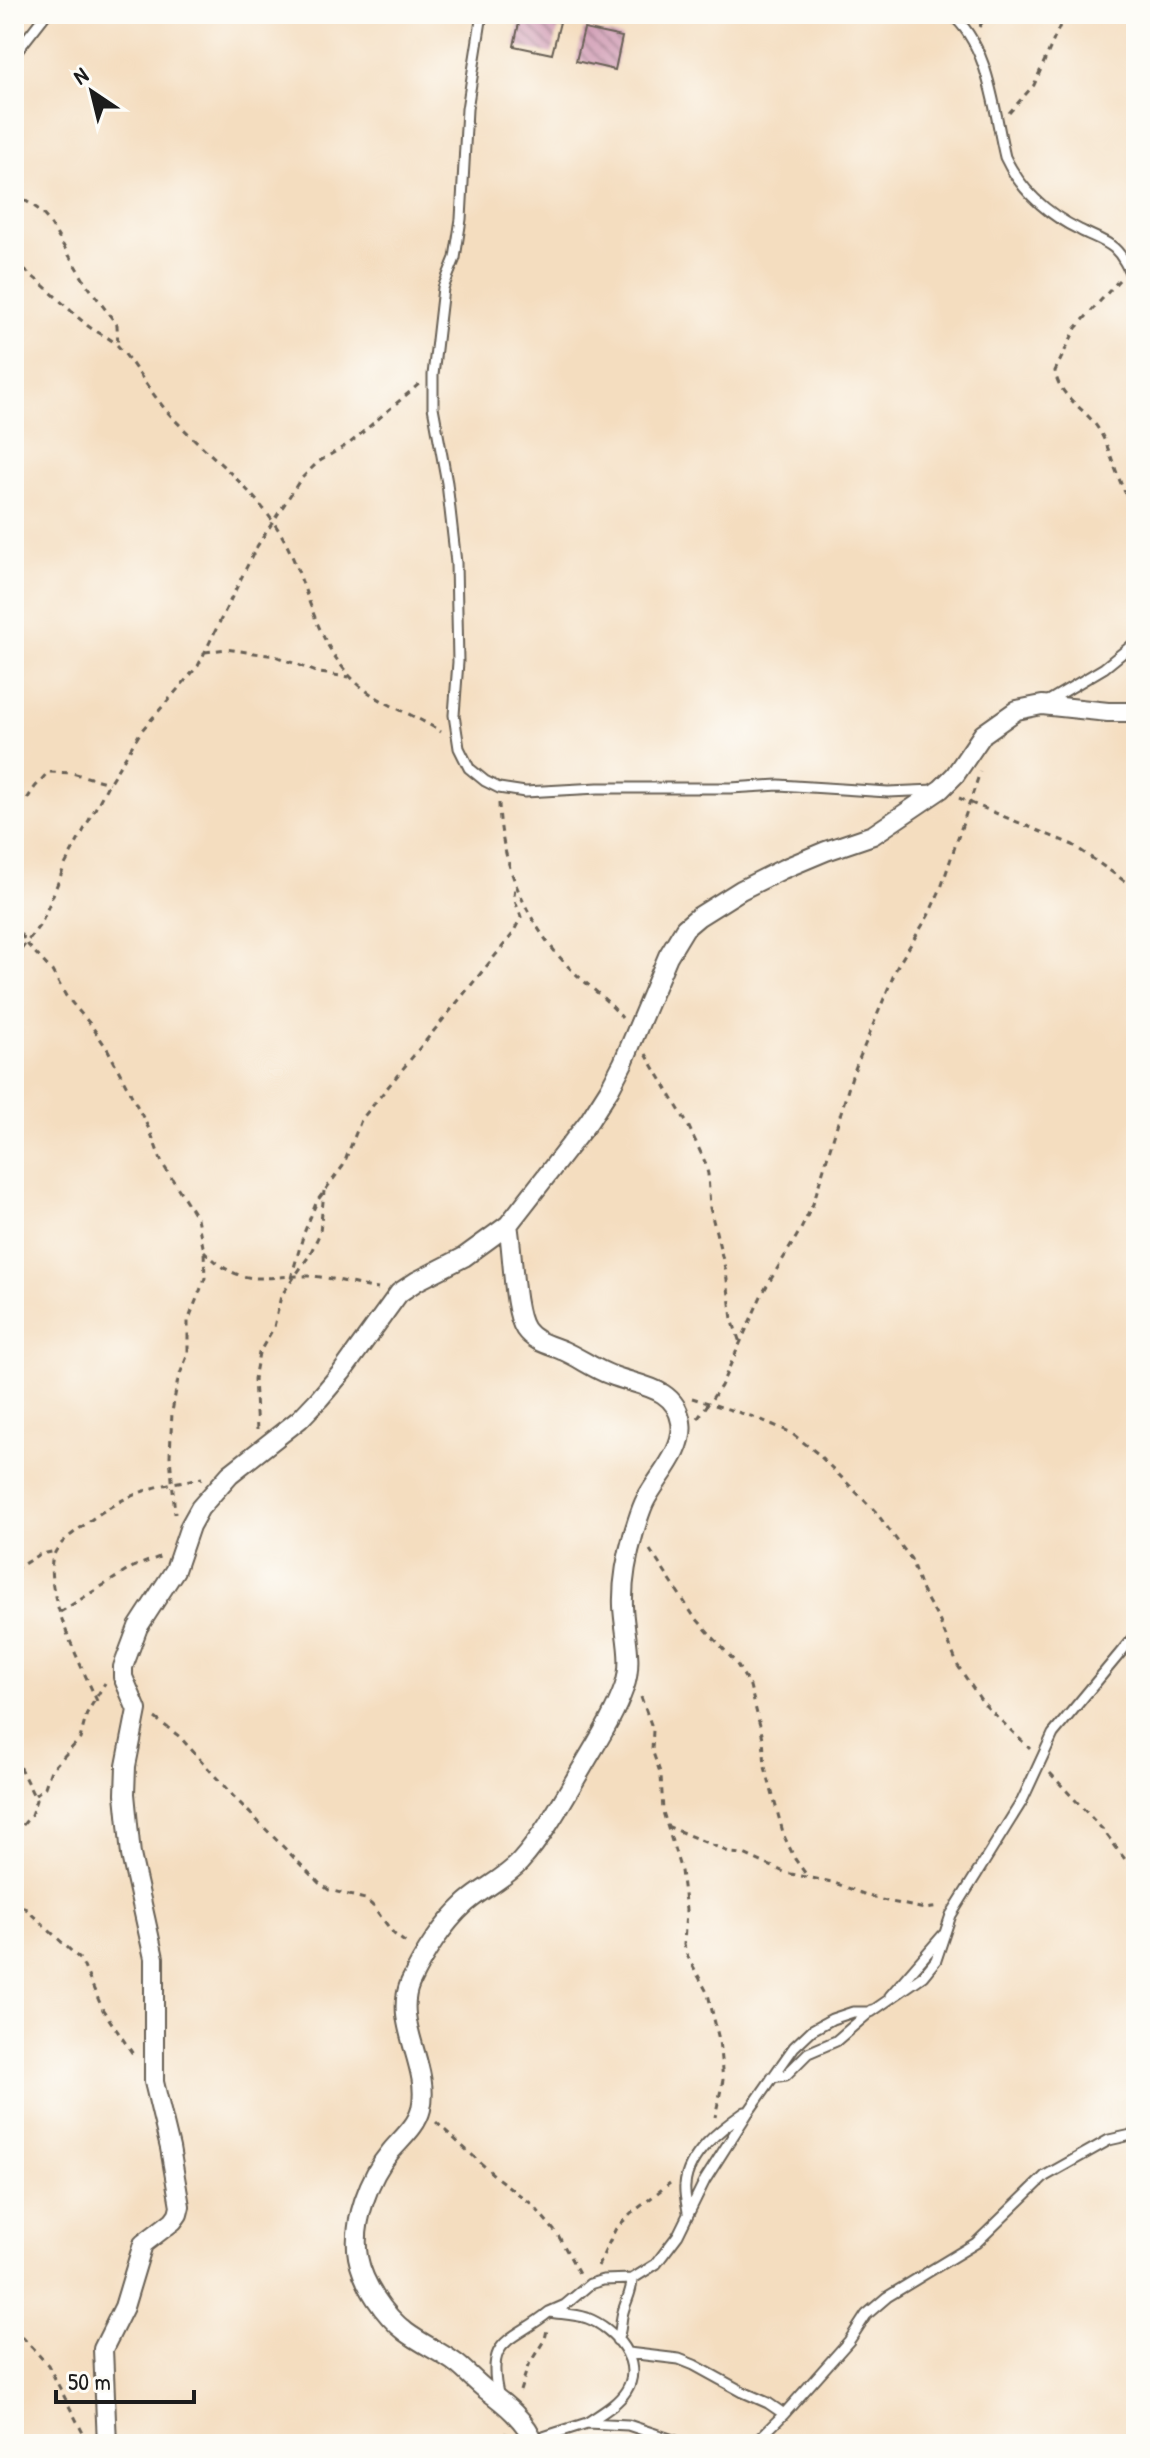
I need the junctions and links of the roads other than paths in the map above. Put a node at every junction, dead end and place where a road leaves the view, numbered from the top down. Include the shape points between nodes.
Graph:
1 (46, 14) edge
2 (482, 14) edge
3 (951, 14) edge
4 (14, 55) edge
5 (1136, 286) edge
6 (1136, 642) edge
7 (1042, 705) junction
8 (1136, 712) edge
9 (941, 789) junction
10 (508, 1225) junction
11 (1136, 1634) edge
12 (871, 2012) junction
13 (772, 2077) junction
14 (755, 2105) junction
15 (1136, 2134) edge
16 (688, 2212) junction
17 (632, 2279) junction
18 (549, 2312) junction
19 (617, 2340) junction
20 (628, 2353) junction
21 (500, 2399) junction
22 (784, 2414) junction
23 (587, 2423) junction
24 (534, 2442) edge
25 (107, 2444) edge
26 (685, 2444) edge
27 (749, 2444) edge

1 - 4 lane
2 - 9 lane via 467,109 461,219 455,258 443,288 433,375 456,563 454,715 459,748 469,768 499,788 525,792 779,785 888,792
3 - 5 lane via 978,48 1005,157 1023,188 1056,217 1114,248
6 - 7 lane
7 - 8 street
7 - 9 street via 999,720
9 - 10 street via 873,835 783,869 685,928 623,1063 589,1121
10 - 21 street via 516,1301 532,1337 613,1376 656,1389 670,1399 681,1434 635,1528 623,1601 629,1669 601,1737 534,1844 508,1874 466,1902 420,1963 404,2002 420,2074 421,2110 372,2182 357,2237 358,2257 375,2295 402,2329
10 - 25 street via 474,1251 399,1293 319,1399 230,1474 200,1508 123,1667 137,1710 125,1794 131,1855 154,1958 154,2082 180,2206 173,2221 143,2244 124,2307 103,2349
11 - 12 lane via 1053,1734 1022,1801 951,1915 946,1932
12 - 13 lane via 836,2041 808,2053 786,2075
12 - 13 lane via 853,2012 812,2030
13 - 14 lane
14 - 16 lane
14 - 16 lane via 728,2124 691,2165 685,2185
15 - 22 lane via 1109,2140 1045,2176 976,2243 887,2297
16 - 17 lane via 668,2251
17 - 18 lane via 586,2286
17 - 19 lane
18 - 19 lane via 588,2319
18 - 21 lane via 498,2350 494,2363
19 - 20 lane
20 - 22 lane via 679,2359
20 - 23 lane via 631,2380 625,2392
21 - 24 street
22 - 27 lane
23 - 24 lane
23 - 26 lane via 628,2425

